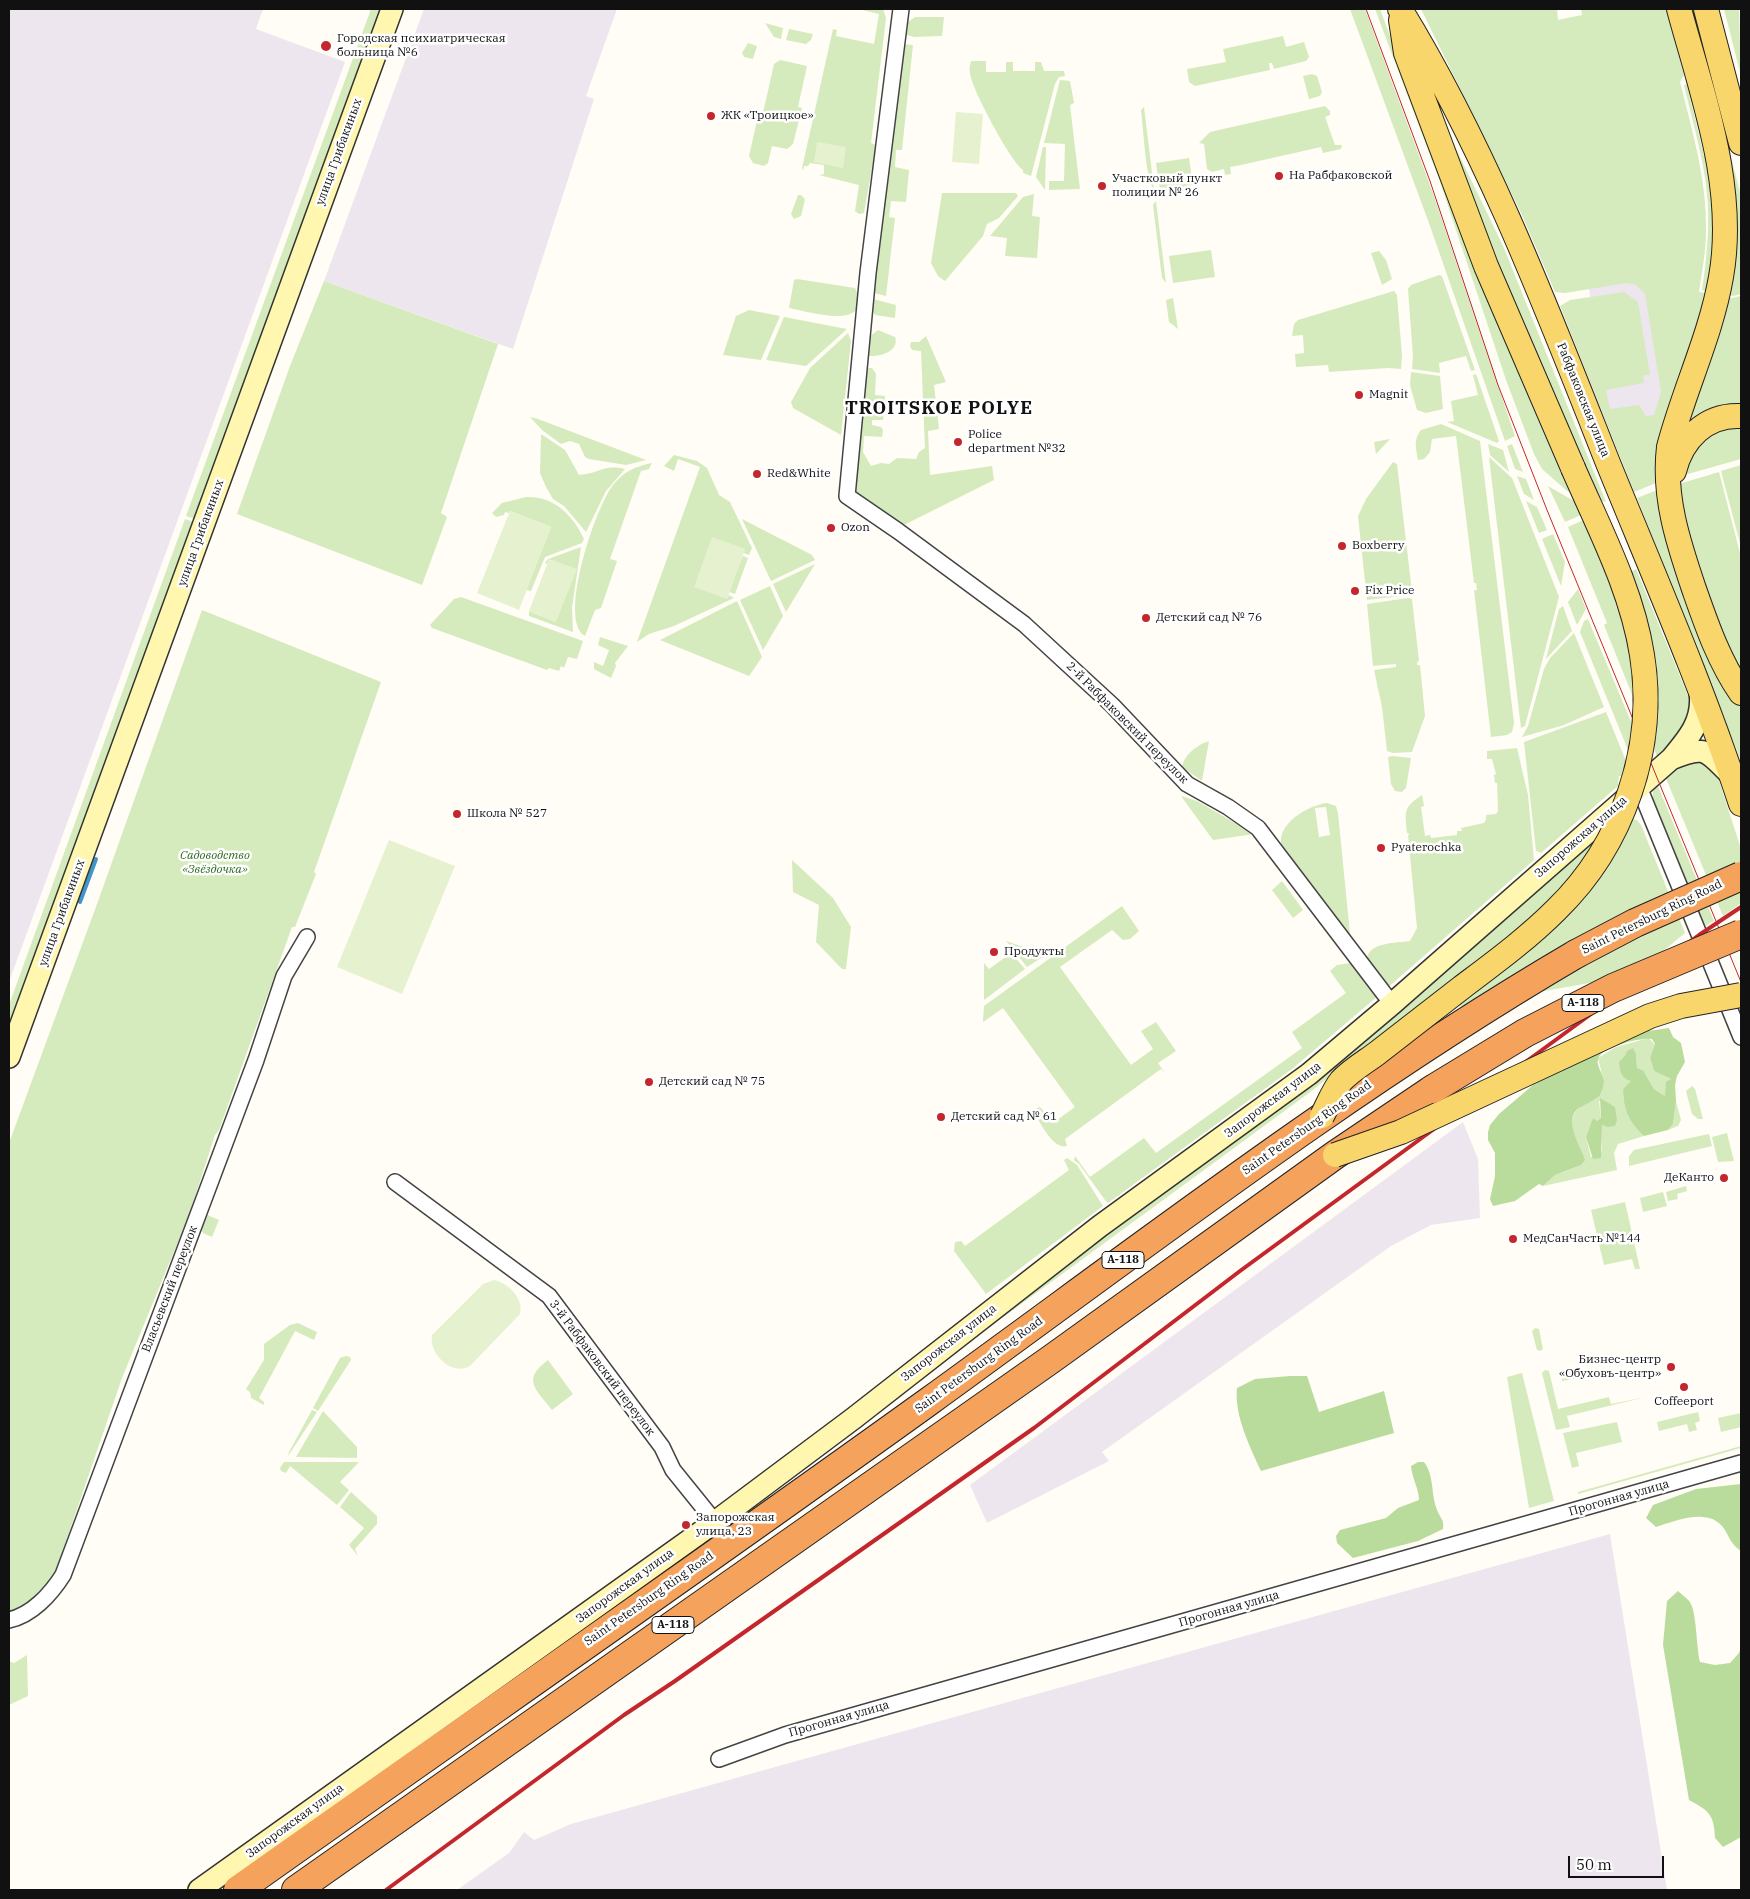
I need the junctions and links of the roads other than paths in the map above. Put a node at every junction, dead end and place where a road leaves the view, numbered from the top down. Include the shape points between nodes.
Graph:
1 (392, 9) edge
2 (901, 9) edge
3 (1399, 9) edge
4 (1680, 9) edge
5 (1706, 9) edge
6 (1741, 143) edge
7 (1741, 416) edge
8 (1668, 495) junction
9 (1700, 689) junction
10 (1741, 693) edge
11 (1671, 759) junction
12 (1732, 776) junction
13 (1639, 786) junction
14 (1741, 804) edge
15 (1741, 876) edge
16 (1741, 934) edge
17 (307, 937) dead end
18 (1741, 995) edge
19 (1392, 1004) junction
20 (1741, 1037) edge
21 (9, 1057) edge
22 (1322, 1116) junction
23 (1335, 1155) junction
24 (395, 1182) dead end
25 (1741, 1463) edge
26 (715, 1522) junction
27 (9, 1620) edge
28 (718, 1759) dead end
29 (199, 1890) edge
30 (238, 1890) edge
31 (296, 1890) edge

1 - 21 street, улица Грибакиных
2 - 19 street, 2-й Рабфаковский переулок via 868,273 847,496 1024,624 1112,705 1187,784 1258,828
3 - 9 main road, Рабфаковская улица via 1431,59 1502,204
3 - 22 main road, bridge via 1406,53 1486,266 1628,600 1642,654 1646,694 1644,734 1633,784 1620,819 1600,856 1557,909 1510,951 1341,1081
4 - 8 main road via 1714,144 1722,184 1725,228 1721,276 1713,312 1669,447 1666,469
5 - 6 main road
7 - 8 main road via 1720,418 1694,432 1677,462
8 - 10 main road via 1686,565 1710,636
9 - 11 street via 1702,706 1697,723
9 - 12 main road, Рабфаковская улица
11 - 12 street via 1696,750 1706,752
11 - 13 street, Запорожская улица
12 - 14 main road, Рабфаковская улица
13 - 19 street, Запорожская улица
13 - 20 street
15 - 22 highway, Saint Petersburg Ring Road / А-118, bridge via 1635,922 1576,954 1498,1000
16 - 23 highway, А-118, bridge via 1613,988 1526,1033 1433,1089
17 - 27 street, Власьевский переулок via 284,976 256,1060 63,1575 30,1611
18 - 23 main road, bridge via 1690,1004 1650,1016 1401,1132
19 - 26 street, Запорожская улица via 1309,1074 1100,1226
22 - 30 highway, Saint Petersburg Ring Road / А-118 via 924,1404
23 - 31 highway, А-118 via 1050,1360
24 - 26 street, 3-й Рабфаковский переулок via 549,1296 662,1447 673,1470
25 - 28 street, Прогонная улица via 792,1733
26 - 29 street, Запорожская улица

